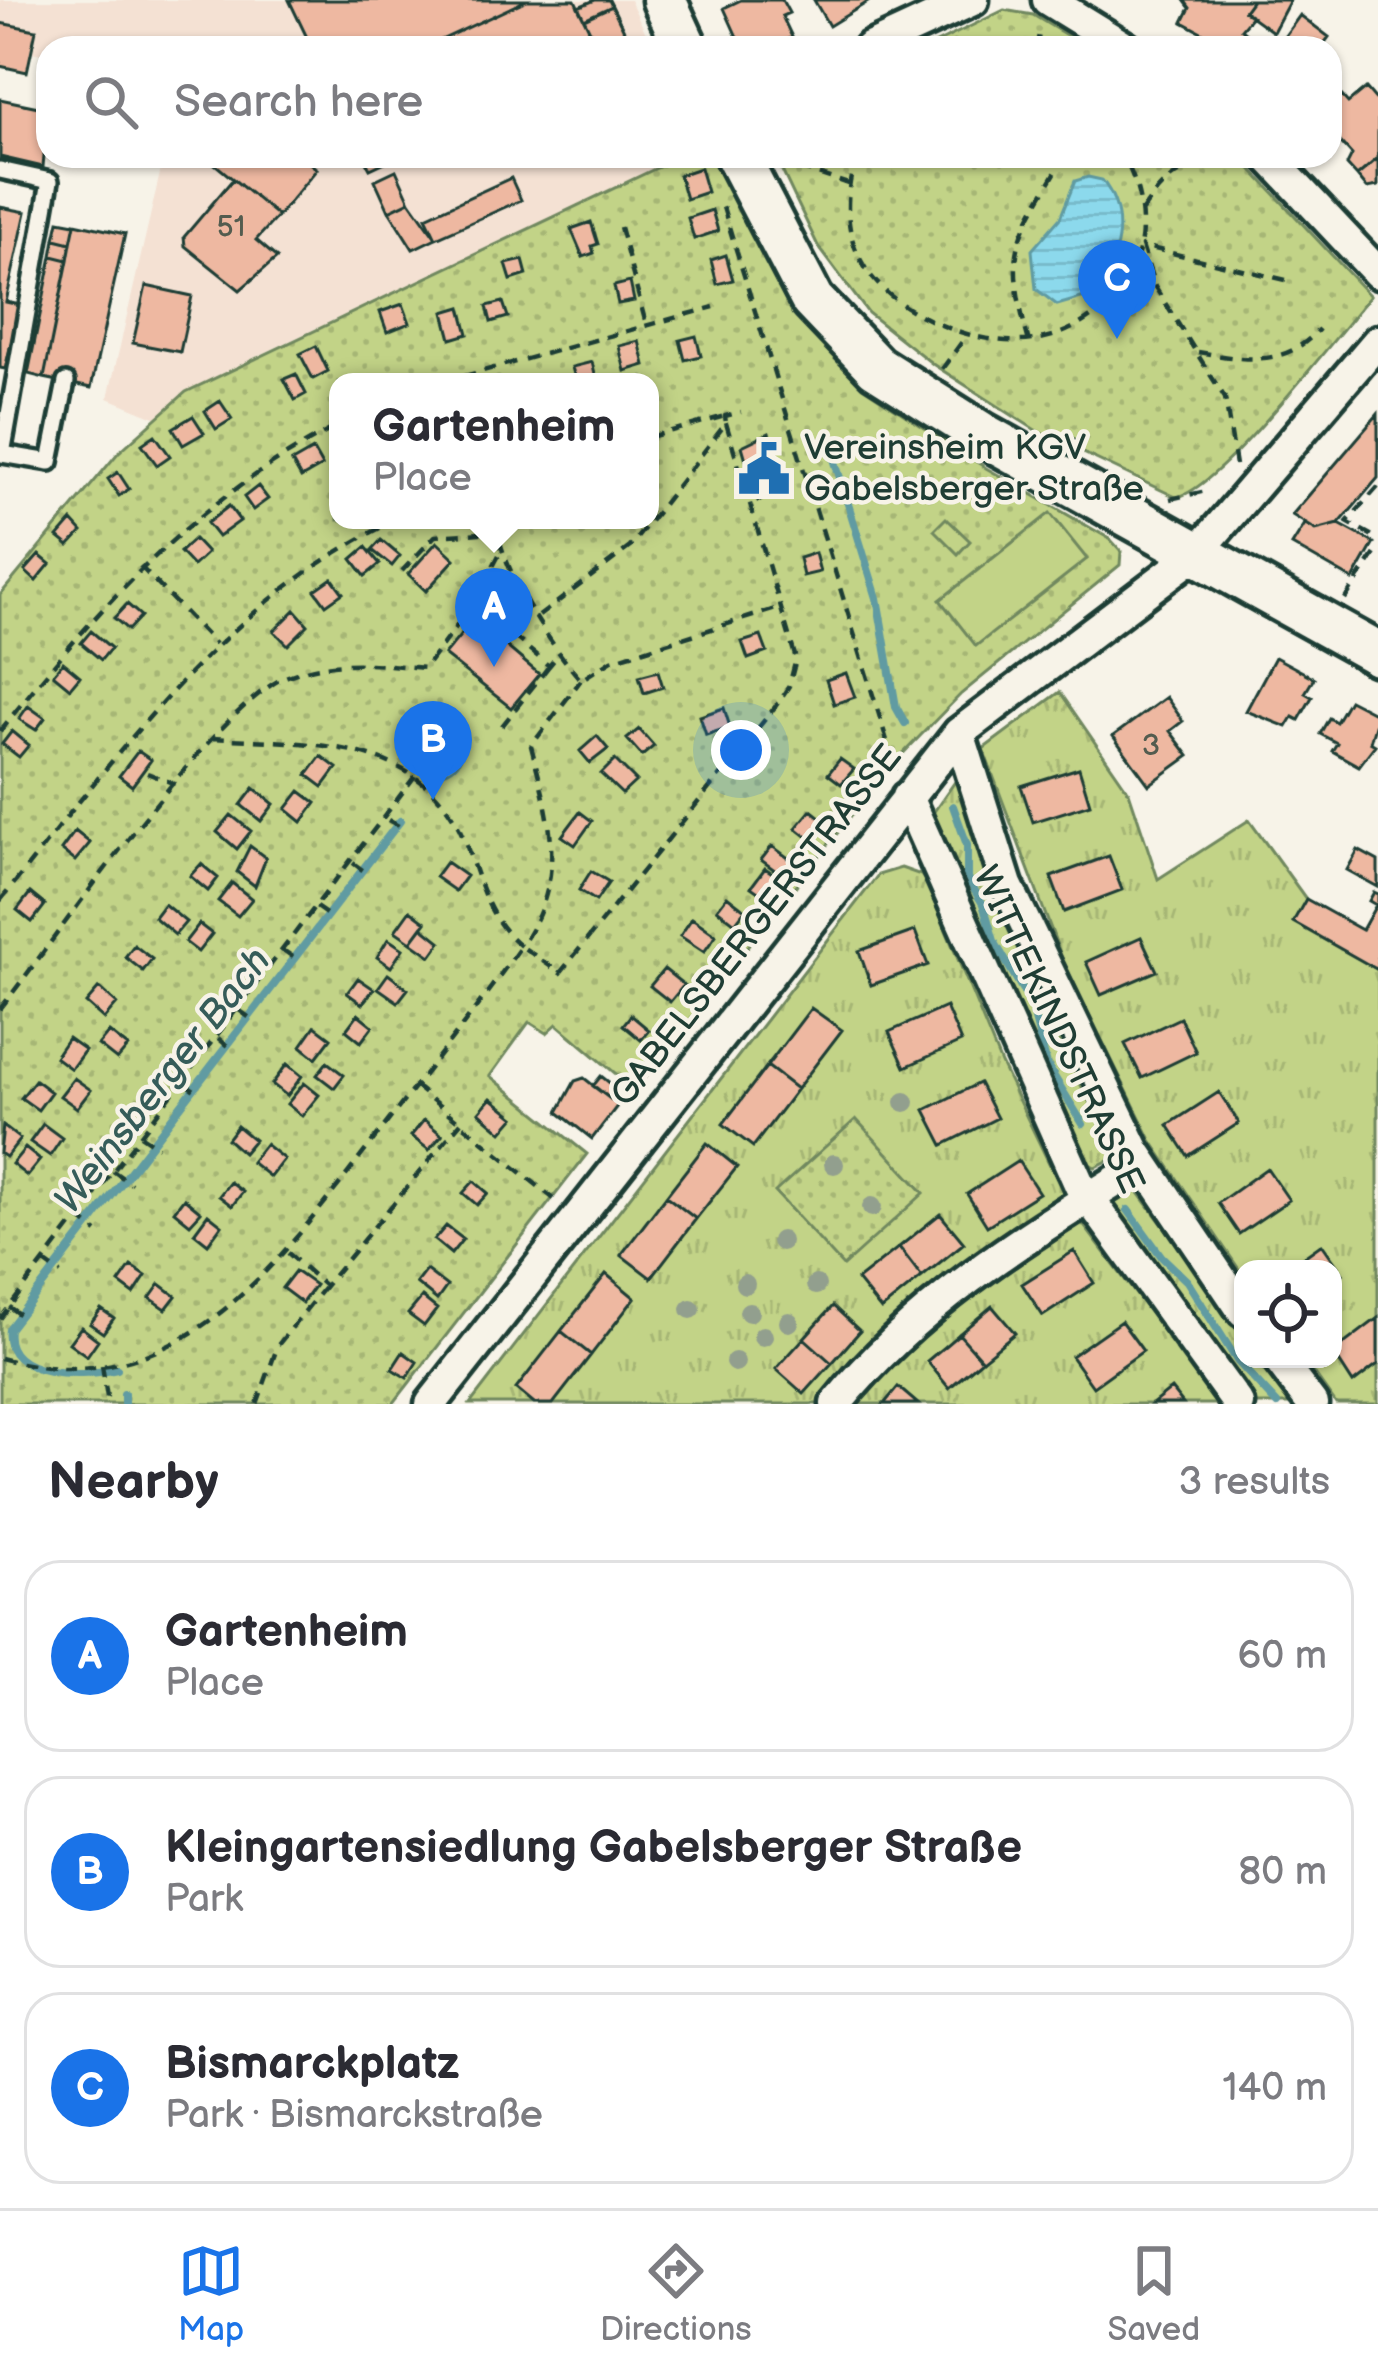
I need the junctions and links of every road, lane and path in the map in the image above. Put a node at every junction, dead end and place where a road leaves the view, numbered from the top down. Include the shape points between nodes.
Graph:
1 (664, 0) edge
2 (973, 0) edge
3 (1048, 0) edge
4 (680, 36) edge
5 (895, 36) edge
6 (1106, 36) edge
7 (756, 168) edge
8 (802, 168) edge
9 (853, 168) edge
10 (1058, 168) edge
11 (1127, 168) edge
12 (1186, 168) edge
13 (1279, 168) edge
14 (0, 170) edge
15 (848, 184) junction
16 (720, 200) dead end
17 (1142, 211) junction
18 (620, 227) dead end
19 (1142, 246) junction
20 (1378, 273) edge
21 (1286, 280) dead end
22 (714, 307) dead end
23 (646, 323) junction
24 (1319, 329) dead end
25 (965, 337) junction
26 (1378, 340) edge
27 (1029, 342) junction
28 (1198, 352) junction
29 (474, 373) edge
30 (938, 373) dead end
31 (66, 382) dead end
32 (741, 412) dead end
33 (726, 420) junction
34 (329, 431) edge
35 (659, 435) edge
36 (1378, 487) edge
37 (1163, 498) dead end
38 (659, 509) edge
39 (379, 529) edge
40 (644, 529) edge
41 (496, 532) joint
42 (1378, 539) edge
43 (1378, 549) edge
44 (1198, 552) junction
45 (499, 555) junction
46 (140, 566) junction
47 (402, 571) dead end
48 (474, 603) junction
49 (1342, 604) dead end
50 (782, 607) junction
51 (539, 616) junction
52 (215, 644) junction
53 (1378, 654) edge
54 (558, 655) junction
55 (549, 666) junction
56 (580, 680) junction
57 (502, 726) dead end
58 (0, 731) edge
59 (959, 733) junction
60 (213, 738) junction
61 (147, 772) dead end
62 (416, 775) junction
63 (176, 785) junction
64 (907, 797) junction
65 (389, 820) junction
66 (404, 829) dead end
67 (354, 863) junction
68 (368, 874) dead end
69 (0, 901) edge
70 (318, 909) junction
71 (333, 919) dead end
72 (521, 946) junction
73 (285, 951) junction
74 (300, 962) dead end
75 (0, 1009) edge
76 (240, 1011) junction
77 (254, 1021) dead end
78 (219, 1039) junction
79 (232, 1049) dead end
80 (185, 1083) junction
81 (415, 1086) junction
82 (199, 1094) dead end
83 (461, 1122) junction
84 (142, 1137) junction
85 (158, 1148) dead end
86 (1143, 1164) junction
87 (115, 1173) junction
88 (130, 1184) dead end
89 (1088, 1198) junction
90 (80, 1218) junction
91 (576, 1219) junction
92 (97, 1232) dead end
93 (288, 1253) junction
94 (46, 1263) junction
95 (61, 1274) dead end
96 (326, 1286) junction
97 (1234, 1298) edge
98 (249, 1303) dead end
99 (11, 1308) junction
100 (24, 1318) dead end
101 (0, 1319) edge
102 (0, 1358) edge
103 (101, 1365) dead end
104 (1285, 1368) edge
105 (30, 1374) dead end
106 (106, 1387) junction
107 (93, 1390) dead end
108 (108, 1404) edge
109 (257, 1404) edge
110 (430, 1404) edge
111 (836, 1404) edge
112 (1238, 1404) edge
113 (1312, 1404) edge

1 - 4 main road
2 - 5 street
3 - 6 street
7 - 44 main road via 812,300 876,367
8 - 15 path
9 - 15 path
10 - 27 path via 1013,258
11 - 17 path
12 - 17 path via 1166,177
13 - 20 street
14 - 31 lane via 50,181 2,454 50,461
15 - 25 path via 851,231 873,283 899,306
16 - 64 path
17 - 19 path
18 - 23 path
19 - 21 path
19 - 27 path via 1100,313
19 - 28 path via 1155,287
22 - 23 path
23 - 29 path
24 - 28 path via 1286,356
25 - 27 path
25 - 30 path
26 - 44 street, GABELSBERGERSTRASSE
28 - 37 path via 1225,398 1237,465 1211,490
32 - 33 path
33 - 35 path
33 - 38 path
33 - 50 path
34 - 46 path via 225,495
36 - 42 path via 1348,521
39 - 52 path via 315,563
40 - 51 path
41 - 45 path
41 - 47 path via 434,536
43 - 49 path
44 - 53 main road
44 - 59 street, GABELSBERGERSTRASSE
45 - 48 path
45 - 51 path
46 - 52 path
46 - 58 path
48 - 55 path
48 - 60 path via 425,668 352,662 286,676 259,691
50 - 56 path via 612,660
50 - 72 path via 796,659 775,706 560,973
51 - 54 path
52 - 69 path via 146,717
54 - 55 path
54 - 56 path
55 - 57 path
56 - 72 path via 531,746 544,779 553,864
59 - 64 street, GABELSBERGERSTRASSE
59 - 86 street, WITTEKINDSTRASSE via 1007,886
60 - 62 path via 354,748
60 - 63 path
61 - 63 path
62 - 65 path
62 - 72 path via 460,829 496,927
63 - 75 path
64 - 89 street, WITTEKINDSTRASSE
64 - 91 street, GABELSBERGERSTRASSE
65 - 66 path
65 - 67 path
67 - 68 path
67 - 70 path
70 - 71 path
70 - 73 path
72 - 81 path
73 - 74 path
73 - 76 path
76 - 77 path
76 - 78 path
78 - 79 path
78 - 80 path
80 - 82 path
80 - 84 path
81 - 83 path
81 - 93 path
83 - 91 path
83 - 96 path
84 - 85 path
84 - 87 path
86 - 89 street
86 - 97 street, WITTEKINDSTRASSE
87 - 88 path
87 - 90 path
89 - 111 street via 947,1293
89 - 112 street, WITTEKINDSTRASSE
90 - 92 path
90 - 94 path
91 - 110 street, GABELSBERGERSTRASSE
93 - 96 path
93 - 98 path
94 - 95 path
94 - 99 path
96 - 109 path via 278,1345
99 - 100 path
99 - 101 path
102 - 105 path
103 - 106 path
104 - 113 street
106 - 107 path
106 - 108 path

